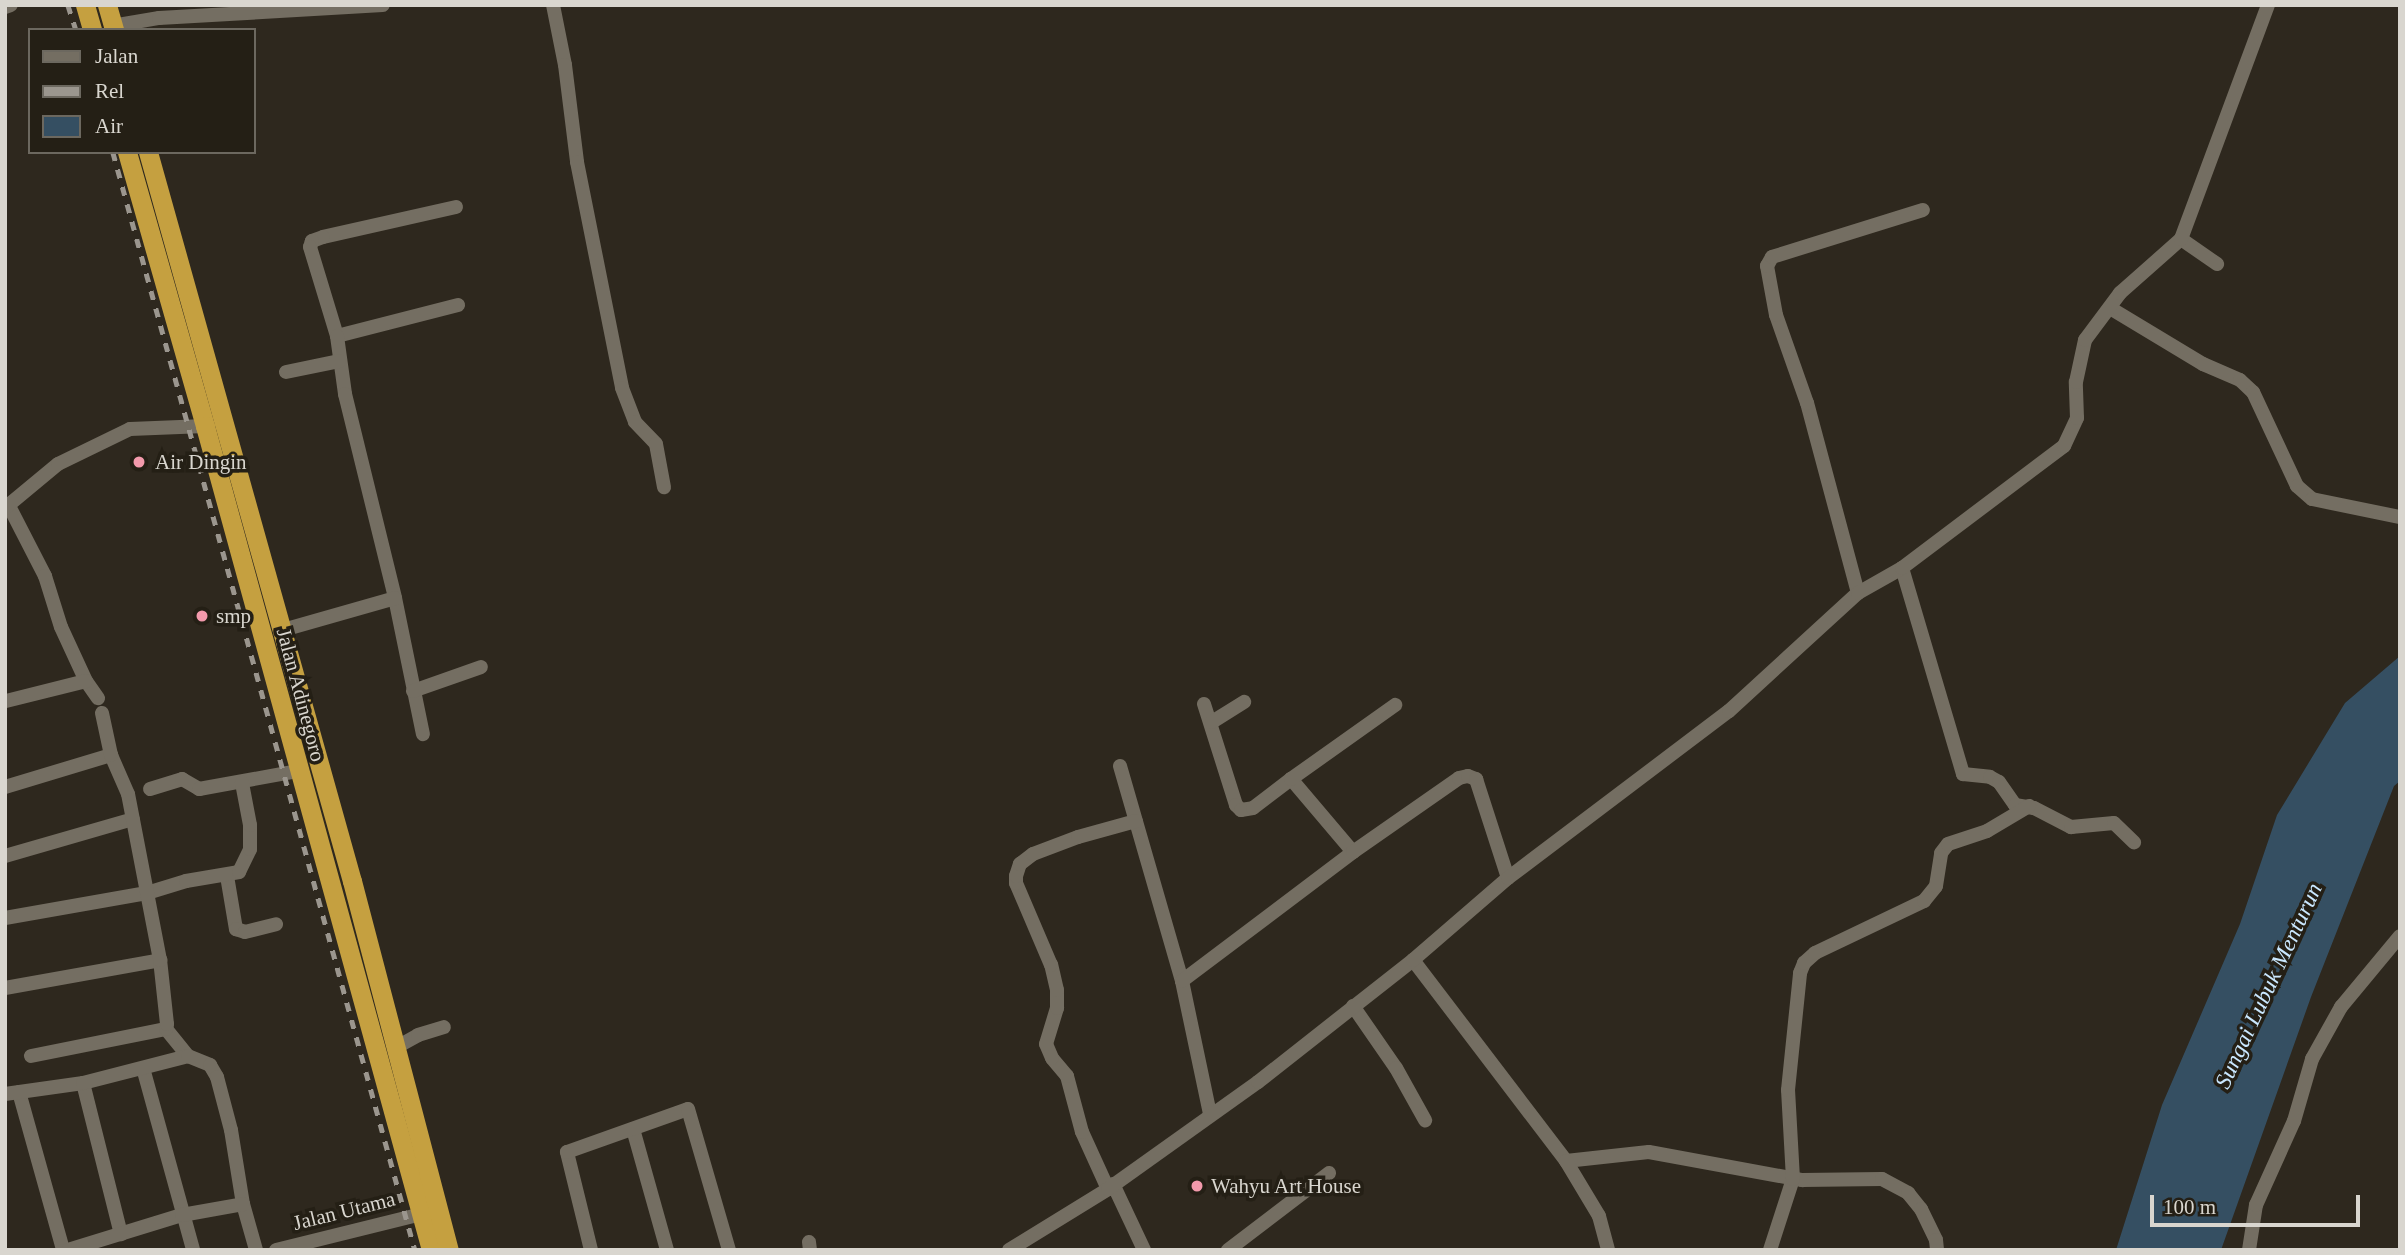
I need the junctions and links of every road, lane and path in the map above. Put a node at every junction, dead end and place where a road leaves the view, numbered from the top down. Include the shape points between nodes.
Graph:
1 (11, 5) edge
2 (85, 5) edge
3 (107, 5) edge
4 (383, 5) edge
5 (553, 5) edge
6 (2268, 5) edge
7 (5, 7) edge
8 (91, 28) edge
9 (113, 28) edge
10 (128, 154) edge
11 (149, 154) edge
12 (456, 207) dead end
13 (1923, 210) dead end
14 (2181, 239) junction
15 (2217, 264) dead end
16 (458, 306) dead end
17 (2110, 308) junction
18 (337, 336) junction
19 (339, 361) junction
20 (286, 372) dead end
21 (205, 426) junction
22 (664, 487) dead end
23 (7, 507) edge
24 (2400, 517) edge
25 (1902, 568) junction
26 (1858, 593) junction
27 (396, 598) junction
28 (283, 630) junction
29 (481, 667) dead end
30 (86, 681) junction
31 (414, 691) junction
32 (98, 698) dead end
33 (6, 701) edge
34 (1244, 702) dead end
35 (1204, 704) dead end
36 (1395, 705) dead end
37 (102, 713) dead end
38 (1212, 722) junction
39 (423, 734) dead end
40 (111, 755) junction
41 (1121, 766) dead end
42 (298, 771) junction
43 (1291, 779) junction
44 (242, 783) junction
45 (5, 788) edge
46 (150, 789) dead end
47 (2029, 806) junction
48 (133, 819) junction
49 (1136, 821) junction
50 (2134, 842) dead end
51 (341, 845) junction
52 (320, 852) junction
53 (1353, 852) junction
54 (5, 856) edge
55 (227, 876) junction
56 (1508, 878) junction
57 (352, 881) junction
58 (330, 886) junction
59 (147, 893) junction
60 (6, 913) edge
61 (276, 924) dead end
62 (2400, 936) edge
63 (160, 960) junction
64 (1413, 960) junction
65 (1182, 981) junction
66 (5, 988) edge
67 (1353, 1006) junction
68 (444, 1027) dead end
69 (166, 1029) junction
70 (395, 1048) junction
71 (31, 1056) dead end
72 (188, 1056) junction
73 (143, 1068) junction
74 (83, 1083) junction
75 (12, 1093) edge
76 (1210, 1114) junction
77 (1424, 1120) dead end
78 (633, 1129) junction
79 (1566, 1161) junction
80 (1329, 1173) dead end
81 (1793, 1179) junction
82 (1110, 1186) junction
83 (243, 1204) junction
84 (421, 1213) junction
85 (182, 1215) junction
86 (121, 1234) junction
87 (1016, 1248) edge
88 (66, 1250) edge
89 (193, 1250) edge
90 (256, 1250) edge
91 (276, 1250) edge
92 (431, 1250) edge
93 (449, 1250) edge
94 (591, 1250) edge
95 (667, 1250) edge
96 (729, 1250) edge
97 (1144, 1250) edge
98 (1228, 1250) edge
99 (1608, 1250) edge
100 (1770, 1250) edge
101 (1937, 1250) edge
102 (2249, 1250) edge

1 - 7 street
2 - 8 highway
3 - 9 highway
4 - 9 street via 159,18
5 - 22 street via 577,162 622,388 635,422 656,444
6 - 14 street
10 - 21 highway, Jalan Adinegoro
11 - 28 highway, Jalan Adinegoro
12 - 18 street via 312,241
13 - 26 street via 1772,257 1767,267 1776,315 1807,403
14 - 15 street
14 - 17 street via 2134,278
16 - 18 street
17 - 24 street via 2203,364 2240,380 2253,392 2297,486 2312,499
17 - 25 street via 2085,340 2077,382 2077,418 2064,446
18 - 19 street
19 - 20 street
19 - 27 street
21 - 23 street via 130,429 58,464
21 - 42 highway, Jalan Adinegoro
23 - 30 street via 45,576
25 - 26 street
25 - 47 street via 1960,769 1969,777 1990,777 2015,805
26 - 56 street via 1729,711
27 - 28 street
27 - 31 street
28 - 51 highway, Jalan Adinegoro
29 - 31 street
30 - 32 street
30 - 33 street
31 - 39 street
34 - 38 street
35 - 38 street
36 - 43 street
37 - 40 street
38 - 43 street via 1241,810 1253,807
40 - 45 street
40 - 48 street via 128,793
41 - 49 street
42 - 44 street
42 - 52 highway, Jalan Adinegoro
43 - 53 street
44 - 46 street via 199,789 182,779
44 - 55 street via 250,849 239,872
47 - 50 street via 2071,827 2114,823
47 - 81 street via 1987,831 1948,844 1937,867 1936,886 1924,901 1815,953 1804,963 1788,1090
48 - 54 street
48 - 59 street
49 - 65 street
49 - 82 street via 1033,854 1020,864 1016,876 1057,990 1057,1008 1046,1044 1067,1076 1082,1132
51 - 52 highway
51 - 57 highway, Jalan Adinegoro
52 - 58 highway, Jalan Adinegoro
53 - 56 street via 1468,776 1476,779
53 - 65 street
55 - 59 street via 186,881
55 - 61 street via 236,929 245,932
56 - 64 street
57 - 58 highway
57 - 70 highway, Jalan Adinegoro
58 - 84 highway, Jalan Adinegoro
59 - 60 street
59 - 63 street
62 - 102 street via 2334,1018 2312,1059 2294,1121 2256,1205
63 - 66 street
63 - 69 street
64 - 67 street
64 - 79 street
65 - 76 street
67 - 76 street
67 - 77 street via 1396,1068
68 - 70 street
69 - 71 street
69 - 72 street
70 - 93 highway, Jalan Adinegoro
72 - 73 street
72 - 83 street via 210,1065 217,1077 238,1161
73 - 74 street
73 - 85 street
74 - 75 street
74 - 86 street
75 - 88 street
76 - 82 street
78 - 94 street via 567,1152
78 - 95 street
78 - 96 street via 691,1110
79 - 81 street via 1649,1152
79 - 99 street via 1599,1216
80 - 98 street
81 - 100 street
81 - 101 street via 1869,1178 1894,1183 1921,1209
82 - 87 street
82 - 97 street
83 - 85 street
83 - 90 street
84 - 91 street, Jalan Utama
84 - 92 highway, Jalan Adinegoro
85 - 86 street
85 - 89 street
86 - 88 street

